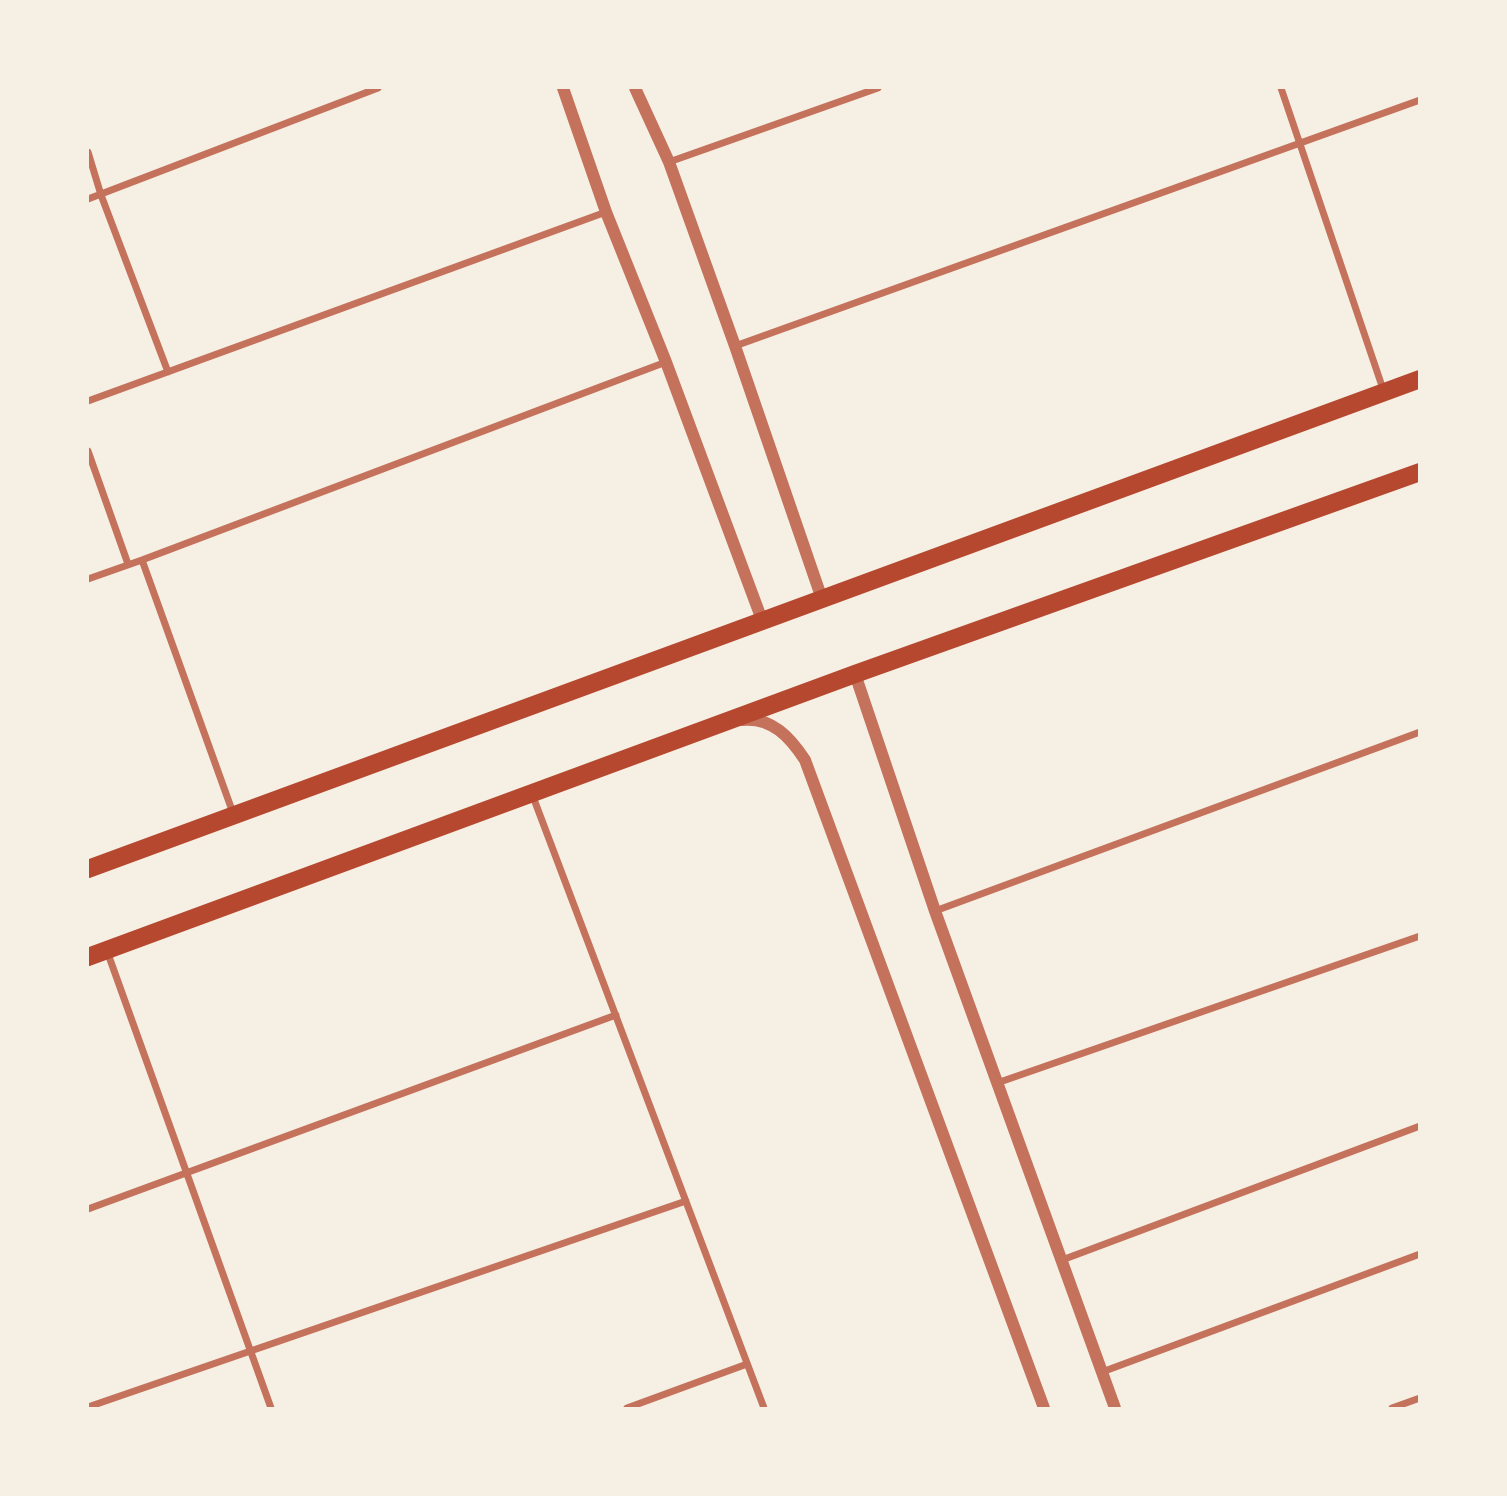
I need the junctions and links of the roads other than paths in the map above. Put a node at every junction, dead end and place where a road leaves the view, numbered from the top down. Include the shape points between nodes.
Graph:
1 (378, 88) edge
2 (563, 88) edge
3 (635, 88) edge
4 (878, 88) edge
5 (1282, 88) edge
6 (1419, 100) edge
7 (1300, 142) junction
8 (88, 152) edge
9 (669, 162) junction
10 (101, 195) junction
11 (88, 200) edge
12 (606, 212) junction
13 (735, 346) junction
14 (666, 362) junction
15 (169, 372) junction
16 (1419, 379) edge
17 (1384, 392) junction
18 (88, 401) edge
19 (88, 451) edge
20 (1419, 472) edge
21 (142, 560) junction
22 (128, 564) junction
23 (88, 579) edge
24 (822, 598) junction
25 (762, 620) junction
26 (855, 674) junction
27 (728, 721) junction
28 (1419, 732) edge
29 (531, 794) junction
30 (234, 815) junction
31 (88, 869) edge
32 (935, 911) junction
33 (1419, 936) edge
34 (107, 951) junction
35 (88, 957) edge
36 (616, 1016) junction
37 (998, 1083) junction
38 (1419, 1126) edge
39 (186, 1173) junction
40 (686, 1201) junction
41 (88, 1209) edge
42 (1419, 1254) edge
43 (1062, 1260) junction
44 (251, 1351) junction
45 (747, 1364) junction
46 (1102, 1372) junction
47 (1419, 1398) edge
48 (88, 1407) edge
49 (271, 1409) edge
50 (627, 1409) edge
51 (764, 1409) edge
52 (1044, 1409) edge
53 (1115, 1409) edge
54 (1392, 1409) edge

1 - 10 street
2 - 12 street
3 - 9 street
4 - 9 street
5 - 7 street
6 - 7 street
7 - 13 street
7 - 17 street
8 - 10 street
9 - 13 street
10 - 11 street
10 - 15 street
12 - 14 street
12 - 15 street
13 - 24 street
14 - 21 street
14 - 25 street
15 - 18 street
16 - 17 main road
17 - 24 main road
19 - 22 street
20 - 26 main road
21 - 22 street
21 - 30 street
22 - 23 street
24 - 25 main road
25 - 30 main road
26 - 27 main road
26 - 32 street
27 - 29 main road
27 - 52 street via 755,719 771,724 805,760
28 - 32 street
29 - 34 main road
29 - 36 street
30 - 31 main road
32 - 37 street
33 - 37 street
34 - 35 main road
34 - 39 street
36 - 39 street
36 - 40 street
37 - 43 street
38 - 43 street
39 - 41 street
39 - 44 street
40 - 44 street
40 - 45 street
42 - 46 street
43 - 46 street
44 - 48 street
44 - 49 street
45 - 50 street
45 - 51 street
46 - 53 street
47 - 54 street

